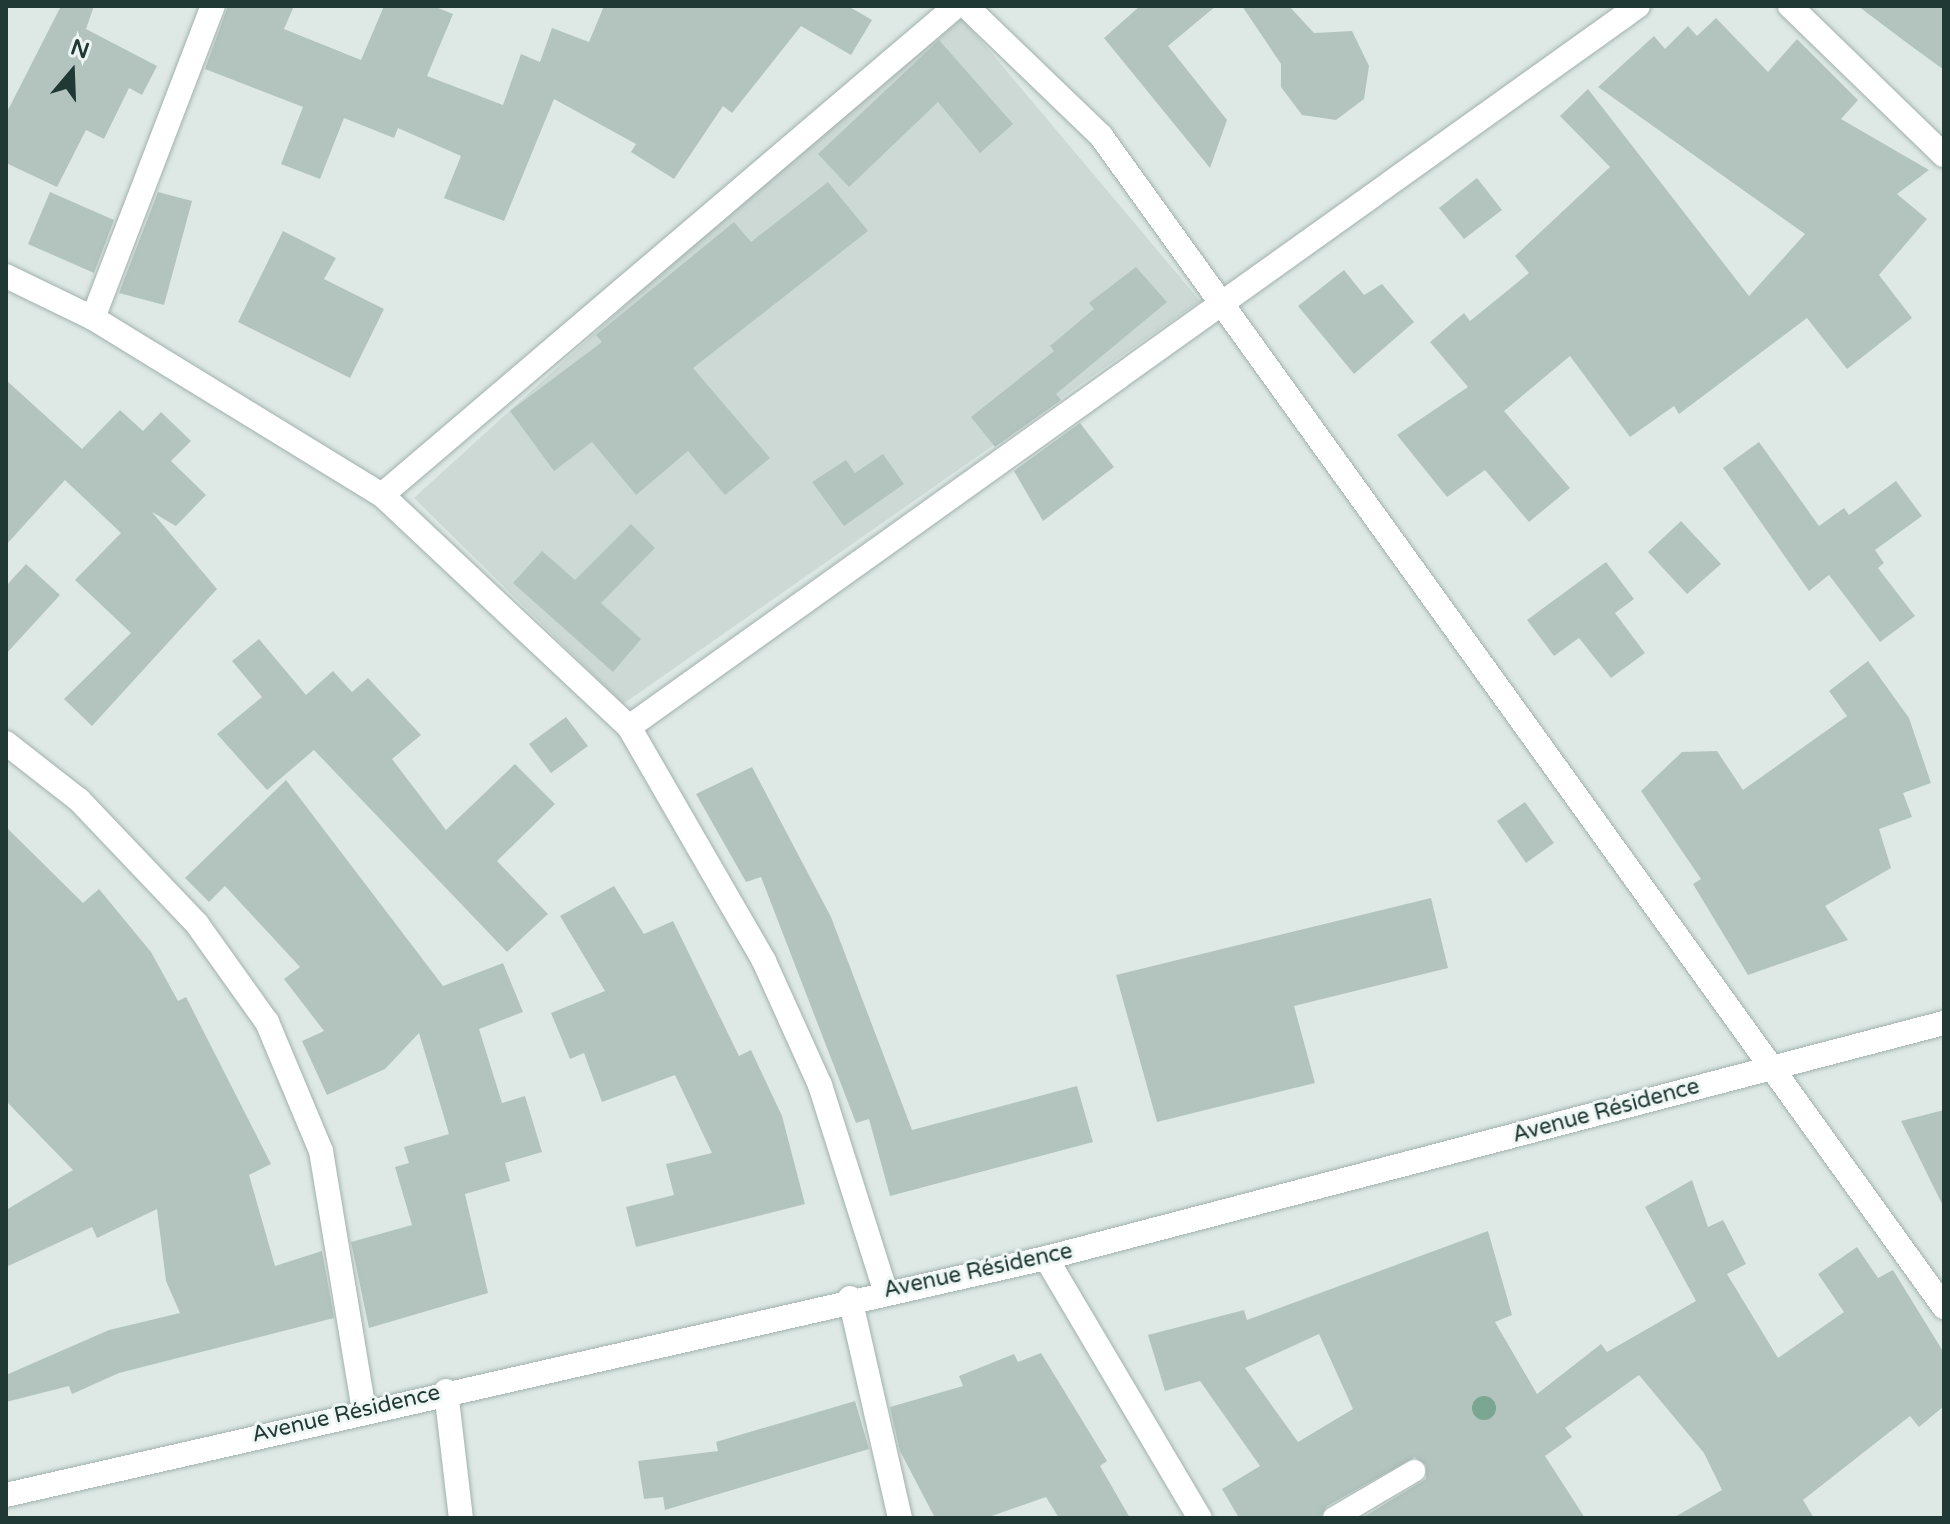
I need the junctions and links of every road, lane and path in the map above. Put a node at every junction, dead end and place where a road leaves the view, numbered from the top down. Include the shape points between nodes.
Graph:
1 (213, 6) edge
2 (956, 6) edge
3 (966, 6) edge
4 (1638, 6) edge
5 (1790, 6) edge
6 (1944, 155) edge
7 (6, 276) edge
8 (1224, 305) junction
9 (93, 318) junction
10 (382, 495) junction
11 (629, 727) junction
12 (6, 743) edge
13 (1944, 1023) edge
14 (1773, 1067) junction
15 (1046, 1258) junction
16 (885, 1290) junction
17 (850, 1298) junction
18 (1944, 1307) edge
19 (446, 1391) junction
20 (364, 1410) junction
21 (1414, 1471) dead end
22 (6, 1495) edge
23 (461, 1518) edge
24 (900, 1518) edge
25 (1200, 1518) edge
26 (1334, 1518) edge

1 - 9 street
2 - 10 street
3 - 8 street via 1101,136
4 - 8 street
5 - 6 street
7 - 9 street
8 - 11 street via 923,511
8 - 14 street
9 - 10 street
10 - 11 street
11 - 16 street via 783,1002 820,1085
12 - 20 street via 79,800 197,924 267,1022 321,1151
13 - 14 street, Avenue Résidence
14 - 15 street, Avenue Résidence
14 - 18 street
15 - 16 street, Avenue Résidence
15 - 25 street
16 - 17 street, Avenue Résidence
17 - 19 street, Avenue Résidence
17 - 24 street
19 - 20 street, Avenue Résidence
19 - 23 street
20 - 22 street, Avenue Résidence
21 - 26 lane

